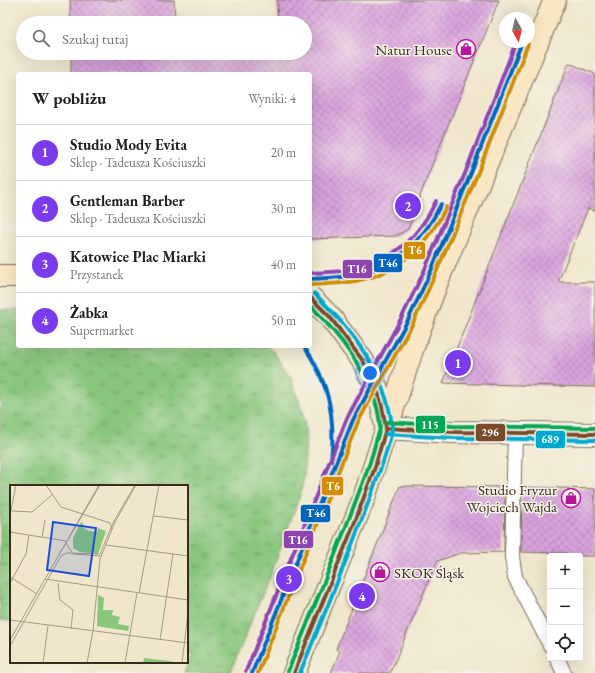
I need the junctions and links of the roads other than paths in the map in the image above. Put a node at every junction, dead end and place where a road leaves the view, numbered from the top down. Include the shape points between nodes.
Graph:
1 (555, 0) edge
2 (0, 276) edge
3 (16, 276) edge
4 (312, 299) edge
5 (386, 428) junction
6 (515, 433) junction
7 (595, 434) edge
8 (547, 639) edge
9 (558, 661) edge
10 (294, 673) edge
11 (564, 673) edge

1 - 5 street via 437,282
2 - 3 street
4 - 5 street via 330,317 363,361 376,386
5 - 6 street
5 - 10 street via 353,527
6 - 7 street
6 - 8 lane via 512,557 515,577
9 - 11 lane

